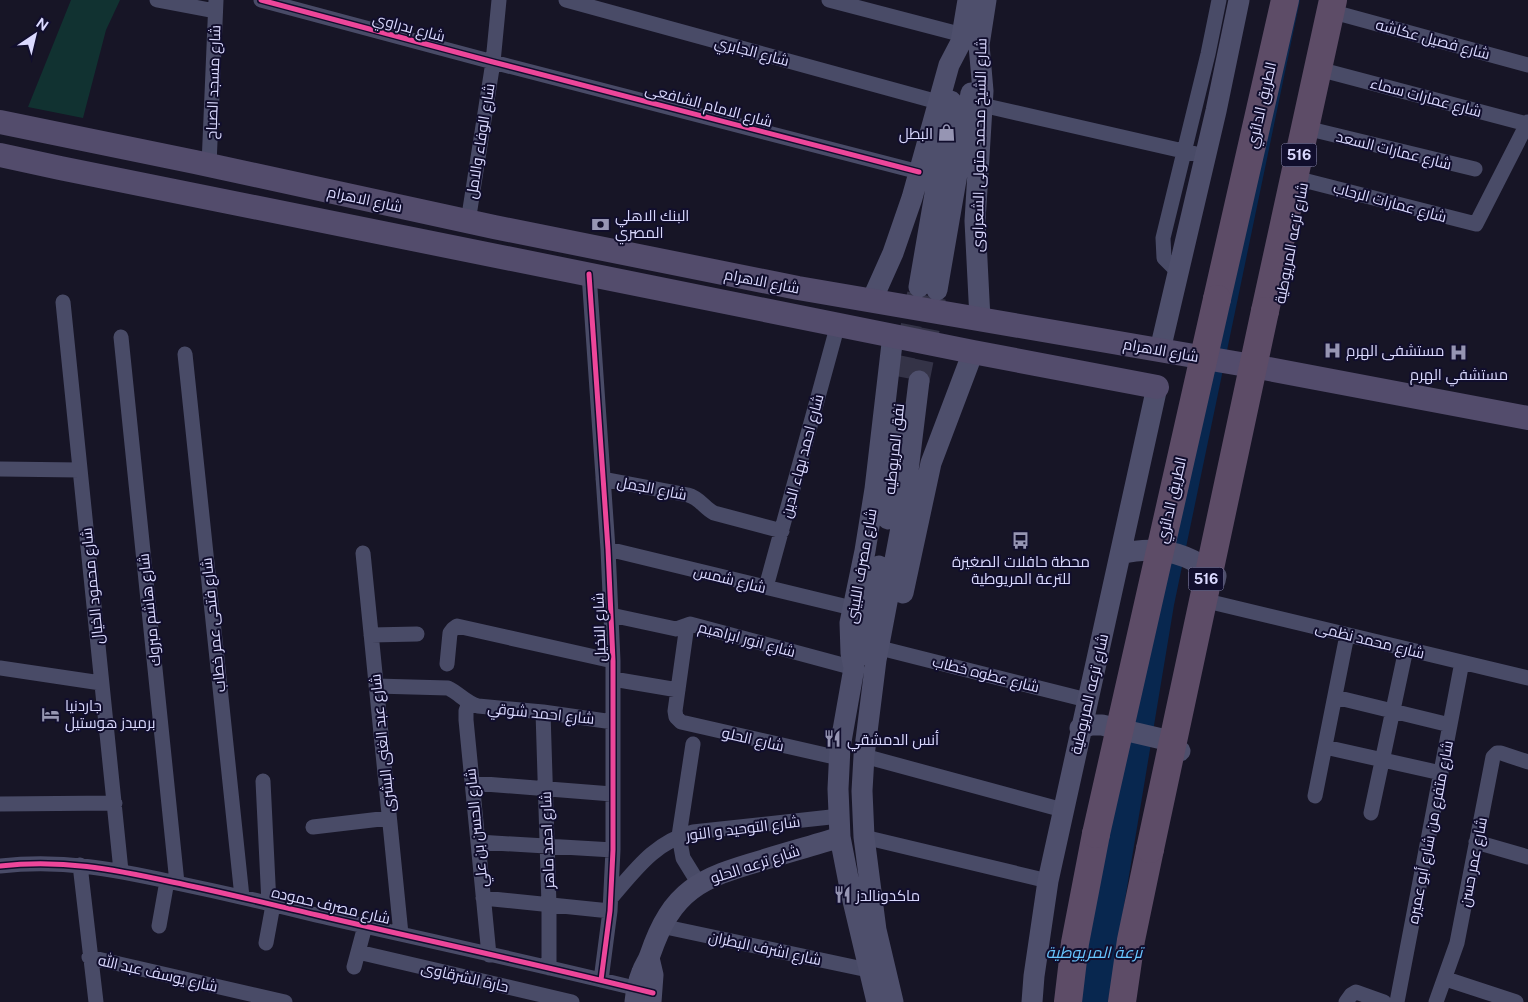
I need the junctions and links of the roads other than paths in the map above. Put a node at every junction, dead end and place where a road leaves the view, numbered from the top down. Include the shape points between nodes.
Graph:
1 (157, 0) edge
2 (261, 0) edge
3 (499, 0) edge
4 (566, 0) edge
5 (829, 0) edge
6 (968, 0) edge
7 (986, 0) edge
8 (1219, 0) edge
9 (1239, 0) edge
10 (1285, 0) edge
11 (1337, 4) edge
12 (215, 6) edge
13 (968, 40) junction
14 (492, 62) junction
15 (1528, 65) edge
16 (1326, 71) junction
17 (938, 102) junction
18 (982, 106) junction
19 (0, 122) edge
20 (1528, 123) edge
21 (1314, 130) junction
22 (136, 150) junction
23 (1183, 151) junction
24 (0, 155) edge
25 (1205, 156) junction
26 (202, 163) junction
27 (1475, 169) dead end
28 (919, 172) junction
29 (1303, 180) junction
30 (131, 181) junction
31 (186, 193) junction
32 (468, 222) junction
33 (1178, 272) junction
34 (589, 274) junction
35 (928, 288) tunnel mouth
36 (872, 300) junction
37 (63, 302) dead end
38 (980, 319) junction
39 (838, 324) junction
40 (893, 336) junction
41 (121, 337) dead end
42 (1160, 350) junction
43 (973, 352) junction
44 (185, 354) dead end
45 (1262, 368) junction
46 (1157, 387) joint
47 (1528, 418) edge
48 (0, 469) edge
49 (80, 470) junction
50 (603, 479) junction
51 (782, 531) junction
52 (608, 549) junction
53 (363, 552) dead end
54 (1121, 554) junction
55 (766, 587) junction
56 (1211, 602) junction
57 (852, 608) junction
58 (611, 615) junction
59 (688, 625) junction
60 (417, 634) dead end
61 (371, 635) junction
62 (1347, 635) junction
63 (1406, 649) junction
64 (880, 654) junction
65 (613, 661) junction
66 (1462, 662) junction
67 (447, 664) dead end
68 (0, 668) edge
69 (854, 668) junction
70 (1528, 678) edge
71 (613, 679) junction
72 (101, 684) junction
73 (376, 686) junction
74 (678, 690) junction
75 (1335, 697) junction
76 (1087, 701) junction
77 (469, 703) junction
78 (1393, 711) junction
79 (543, 712) junction
80 (1186, 720) junction
81 (613, 722) junction
82 (1450, 725) junction
83 (1080, 728) junction
84 (694, 744) dead end
85 (1325, 747) junction
86 (1180, 751) junction
87 (864, 756) junction
88 (839, 758) junction
89 (1382, 760) junction
90 (1528, 762) edge
91 (1441, 773) junction
92 (263, 781) dead end
93 (472, 783) junction
94 (546, 789) junction
95 (612, 794) junction
96 (1315, 796) dead end
97 (115, 803) junction
98 (0, 804) edge
99 (1063, 810) junction
100 (1371, 813) dead end
101 (840, 816) junction
102 (389, 818) junction
103 (313, 827) dead end
104 (679, 836) junction
105 (840, 837) junction
106 (864, 837) junction
107 (478, 842) junction
108 (1476, 842) junction
109 (548, 846) junction
110 (613, 850) junction
111 (1528, 857) edge
112 (80, 865) junction
113 (0, 866) edge
114 (121, 871) junction
115 (1048, 881) junction
116 (172, 882) junction
117 (699, 884) junction
118 (242, 897) junction
119 (483, 898) junction
120 (271, 904) junction
121 (549, 905) junction
122 (610, 905) junction
123 (159, 926) dead end
124 (365, 926) junction
125 (661, 926) junction
126 (401, 934) junction
127 (266, 943) dead end
128 (358, 952) junction
129 (489, 955) junction
130 (89, 957) junction
131 (354, 967) dead end
132 (549, 968) junction
133 (868, 970) junction
134 (1446, 979) junction
135 (601, 980) junction
136 (644, 996) edge
137 (96, 1002) edge
138 (285, 1002) edge
139 (572, 1002) edge
140 (877, 1002) edge
141 (894, 1002) edge
142 (1032, 1002) edge
143 (1068, 1002) edge
144 (1122, 1002) edge
145 (1128, 1002) edge
146 (1346, 1002) edge
147 (1384, 1002) edge
148 (1397, 1002) edge
149 (1436, 1002) edge
150 (1516, 1002) edge

1 - 12 street
2 - 14 street, شارع بدراوي
3 - 14 street, شارع الوفاء والامل
4 - 17 street, شارع الجابري
5 - 13 street
6 - 13 main road, شارع الشيخ محمد متولى الشعراوى
7 - 13 main road, شارع الشيخ محمد متولى الشعراوى
8 - 23 street
9 - 25 main road
10 - 143 highway, الطريق الدائري, bridge via 1096,834 1075,943
11 - 15 street, شارع فصيل عكاشه
11 - 16 main road, شارع ترعه المريوطية
11 - 144 highway, 516, bridge via 1210,560 1140,894
12 - 26 street, شارع مسجد الصباح
13 - 17 main road, شارع الشيخ محمد متولى الشعراوى via 951,59
13 - 18 main road, شارع الشيخ محمد متولى الشعراوى via 982,79
13 - 35 main road
14 - 28 street, شارع الامام الشافعى
14 - 32 street, شارع الوفاء والامل
16 - 20 street, شارع عمارات سماء
16 - 21 main road, شارع ترعه المريوطية
17 - 28 main road, شارع الشيخ محمد متولى الشعراوى
18 - 23 street
18 - 38 main road, شارع الشيخ محمد متولى الشعراوى via 975,234
19 - 22 main road, شارع الاهرام
20 - 29 street, شارع عمارات الرحاب via 1476,224
21 - 27 street, شارع عمارات السعد
21 - 29 main road, شارع ترعه المريوطية
22 - 26 main road, شارع الاهرام
22 - 30 main road via 143,163 142,171
23 - 25 street
23 - 33 street via 1163,238 1164,258
24 - 30 main road, شارع الاهرام
25 - 33 main road
26 - 31 main road via 188,168 183,185
26 - 32 main road, شارع الاهرام
28 - 36 main road, شارع الشيخ محمد متولى الشعراوى via 893,253
29 - 45 main road, شارع ترعه المريوطية
30 - 31 main road, شارع الاهرام
31 - 34 main road, شارع الاهرام
32 - 36 main road, شارع الاهرام
33 - 42 main road
34 - 39 main road, شارع الاهرام
34 - 50 street, شارع النخيل
36 - 38 main road, شارع الاهرام
37 - 49 street, شارع محمود الخيال
38 - 42 main road, شارع الاهرام
39 - 40 main road, شارع الاهرام
39 - 51 street, شارع احمد بهاء الدين
40 - 43 main road, شارع الاهرام
40 - 57 main road, شارع مصرف اللبينى via 865,551
41 - 116 street, شارع هاشم مبروك
42 - 45 main road, شارع الاهرام, bridge
43 - 46 main road, شارع الاهرام
43 - 64 main road via 931,463 896,625
44 - 118 street, شارع فتحى عمر خطاب
45 - 47 main road, شارع الاهرام
46 - 54 main road, شارع ترعه المريوطية
48 - 49 street
49 - 72 street, شارع محمود الخيال
50 - 51 street, شارع الجمل via 688,495 700,500 714,513
50 - 52 street, شارع النخيل
51 - 55 street, شارع احمد بهاء الدين
52 - 55 street, شارع شمس
52 - 58 street, شارع النخيل
53 - 61 street, شارع عبد الغنى البشرى
54 - 56 main road, bridge via 1146,550 1172,552 1196,561 1216,576
54 - 76 main road, شارع ترعه المريوطية
55 - 57 street, شارع شمس
56 - 62 street, شارع محمد نظمى
56 - 80 main road
57 - 69 main road, شارع مصرف اللبينى via 850,638
58 - 59 street, شارع انور ابراهيم via 676,629
58 - 65 street, شارع النخيل
59 - 69 street, شارع انور ابراهيم
59 - 74 street
60 - 61 street
61 - 73 street, شارع عبد الغنى البشرى
62 - 63 street, شارع محمد نظمى
62 - 75 street
63 - 66 street, شارع محمد نظمى
63 - 78 street
64 - 69 main road, نفق المريوطيه via 901,528 910,379 887,525 866,629
64 - 76 street, شارع عطوه خطاب
64 - 87 main road
65 - 67 street via 457,626 450,633
65 - 71 street, شارع النخيل
66 - 70 street, شارع محمد نظمى
66 - 82 street, شارع متفرع من شارع أبو عميره
68 - 72 street
69 - 88 main road, شارع مصرف اللبينى
71 - 74 street
71 - 81 street, شارع النخيل
72 - 97 street, شارع محمود الخيال
73 - 77 street via 448,688
73 - 102 street, شارع عبد الغنى البشرى
74 - 88 street, شارع الحلو via 675,711 681,722
75 - 78 street
75 - 85 street
76 - 80 main road, bridge via 1105,712 1166,726
76 - 83 main road, شارع ترعه المريوطية
77 - 79 street, شارع احمد شوقي
77 - 93 street, شارع الحسن بن علي via 465,716
78 - 82 street
78 - 89 street
79 - 81 street, شارع احمد شوقي
79 - 94 street, شارع احمد ماهر
80 - 86 main road
81 - 95 street, شارع النخيل
82 - 91 street, شارع متفرع من شارع أبو عميره
83 - 86 main road, bridge via 1102,725 1162,739
83 - 99 main road, شارع ترعه المريوطية
84 - 104 street
85 - 89 street
85 - 96 street
86 - 145 main road via 1144,912
87 - 99 street
87 - 106 main road
88 - 101 main road, شارع مصرف اللبينى
89 - 91 street
89 - 100 street
90 - 108 street, شارع عمر حسن via 1501,753 1493,758
91 - 148 street, شارع متفرع من شارع أبو عميره
92 - 120 street
93 - 94 street
93 - 107 street, شارع الحسن بن علي
94 - 95 street
94 - 109 street, شارع احمد ماهر
95 - 110 street, شارع النخيل
97 - 98 street
97 - 114 street, شارع محمود الخيال
99 - 115 main road, شارع ترعه المريوطية
101 - 104 street, شارع التوحيد و النور
101 - 105 main road, شارع مصرف اللبينى
102 - 103 street
102 - 126 street, شارع عبد الغنى البشرى
104 - 117 street via 683,858
104 - 122 street, شارع التوحيد و النور via 648,856
105 - 117 main road, شارع ترعه الحلو via 728,870
105 - 133 main road, شارع مصرف اللبينى
106 - 115 street
106 - 141 main road via 876,930
107 - 109 street
107 - 119 street, شارع الحسن بن علي
108 - 111 street
108 - 134 street, شارع عمر حسن via 1457,943
109 - 110 street
109 - 121 street, شارع احمد ماهر
110 - 122 street, شارع النخيل
112 - 113 street, شارع مصرف حموده via 29,863
112 - 114 street, شارع مصرف حموده
112 - 130 street
114 - 116 street, شارع مصرف حموده
115 - 142 main road, شارع ترعه المريوطية
116 - 118 street, شارع مصرف حموده
116 - 123 street, شارع هاشم مبروك
117 - 125 main road, شارع ترعه الحلو via 678,902
118 - 120 street, شارع مصرف حموده
119 - 121 street
119 - 129 street, شارع الحسن بن علي
120 - 124 street, شارع مصرف حموده
120 - 127 street
121 - 122 street
121 - 132 street, شارع احمد ماهر
122 - 135 street, شارع النخيل
124 - 126 street, شارع مصرف حموده
124 - 128 street
125 - 133 street, شارع اشرف البطران
125 - 136 main road, شارع ترعه الحلو via 642,973
126 - 129 street, شارع مصرف حموده
128 - 131 street
128 - 139 street, حارة الشرقاوى
129 - 132 street, شارع مصرف حموده
130 - 137 street
130 - 138 street, شارع يوسف عبد الله
132 - 135 street, شارع مصرف حموده
133 - 140 main road, شارع مصرف اللبينى
134 - 149 street, شارع عمر حسن
134 - 150 street
135 - 136 street, شارع مصرف حموده
146 - 147 street via 1350,994 1356,992

